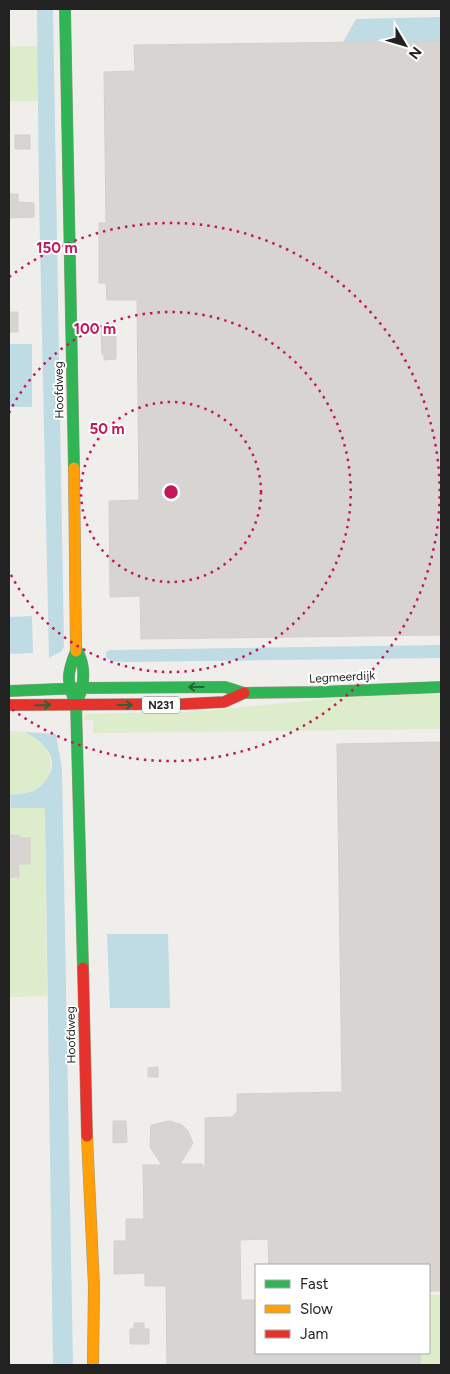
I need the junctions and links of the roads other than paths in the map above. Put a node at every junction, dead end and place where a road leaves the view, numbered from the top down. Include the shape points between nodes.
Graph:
1 (65, 9) edge
2 (76, 650) junction
3 (441, 687) edge
4 (69, 688) junction
5 (83, 688) junction
6 (9, 691) edge
7 (244, 693) junction
8 (76, 704) junction
9 (9, 705) edge
10 (92, 1365) edge

1 - 2 main road, Hoofdweg
2 - 4 main road, Hoofdweg via 70,666
2 - 5 main road, Hoofdweg via 82,659
3 - 7 main road, Legmeerdijk / N231
4 - 5 main road, N231
4 - 6 main road, N231
4 - 8 main road, Hoofdweg
7 -> 5 main road, Legmeerdijk / N231 via 225,687
5 - 8 main road, Hoofdweg
8 -> 7 main road, Legmeerdijk / N231 via 214,703
9 -> 8 main road, N231
8 - 10 main road, Hoofdweg via 88,1176 94,1286

